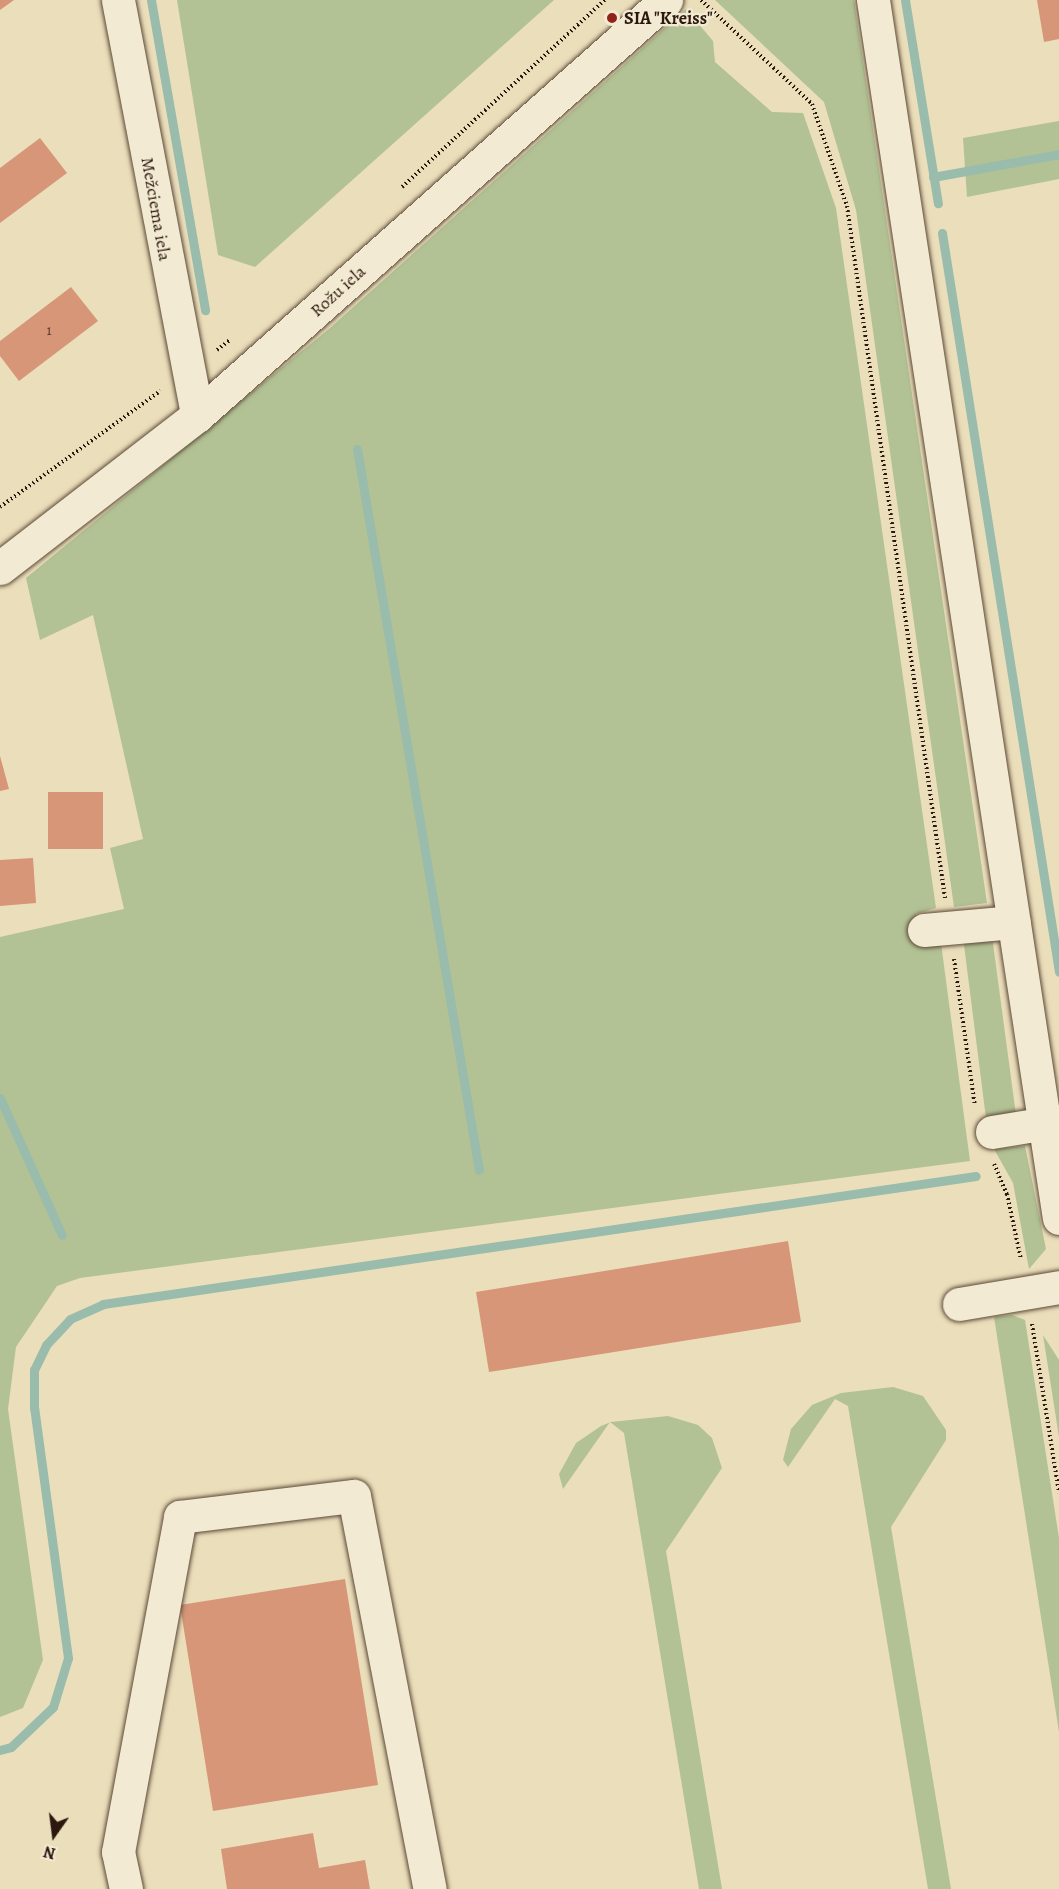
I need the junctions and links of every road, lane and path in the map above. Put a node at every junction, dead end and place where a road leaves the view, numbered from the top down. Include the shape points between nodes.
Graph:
1 (118, 0) edge
2 (605, 0) edge
3 (666, 0) edge
4 (701, 0) edge
5 (873, 0) edge
6 (399, 190) dead end
7 (233, 338) dead end
8 (186, 373) junction
9 (197, 417) junction
10 (0, 507) edge
11 (0, 568) edge
12 (1014, 922) junction
13 (937, 929) junction
14 (1052, 1122) edge
15 (986, 1133) junction
16 (1059, 1218) edge
17 (1059, 1287) edge
18 (1027, 1292) junction
19 (959, 1304) dead end
20 (1059, 1493) edge
21 (126, 1889) edge
22 (430, 1889) edge

1 - 8 street, Mežciema iela
2 - 6 path
3 - 9 street, Rožu iela
4 - 13 path via 812,104 848,206
5 - 12 street
7 - 8 path
8 - 9 street, Mežciema iela
8 - 10 path
9 - 11 street, Rožu iela
12 - 13 street
12 - 14 street
13 - 15 path
14 - 15 street
14 - 16 street
15 - 18 path via 1007,1194
17 - 18 street
18 - 19 street
18 - 20 path
21 - 22 street via 118,1852 180,1517 354,1496

